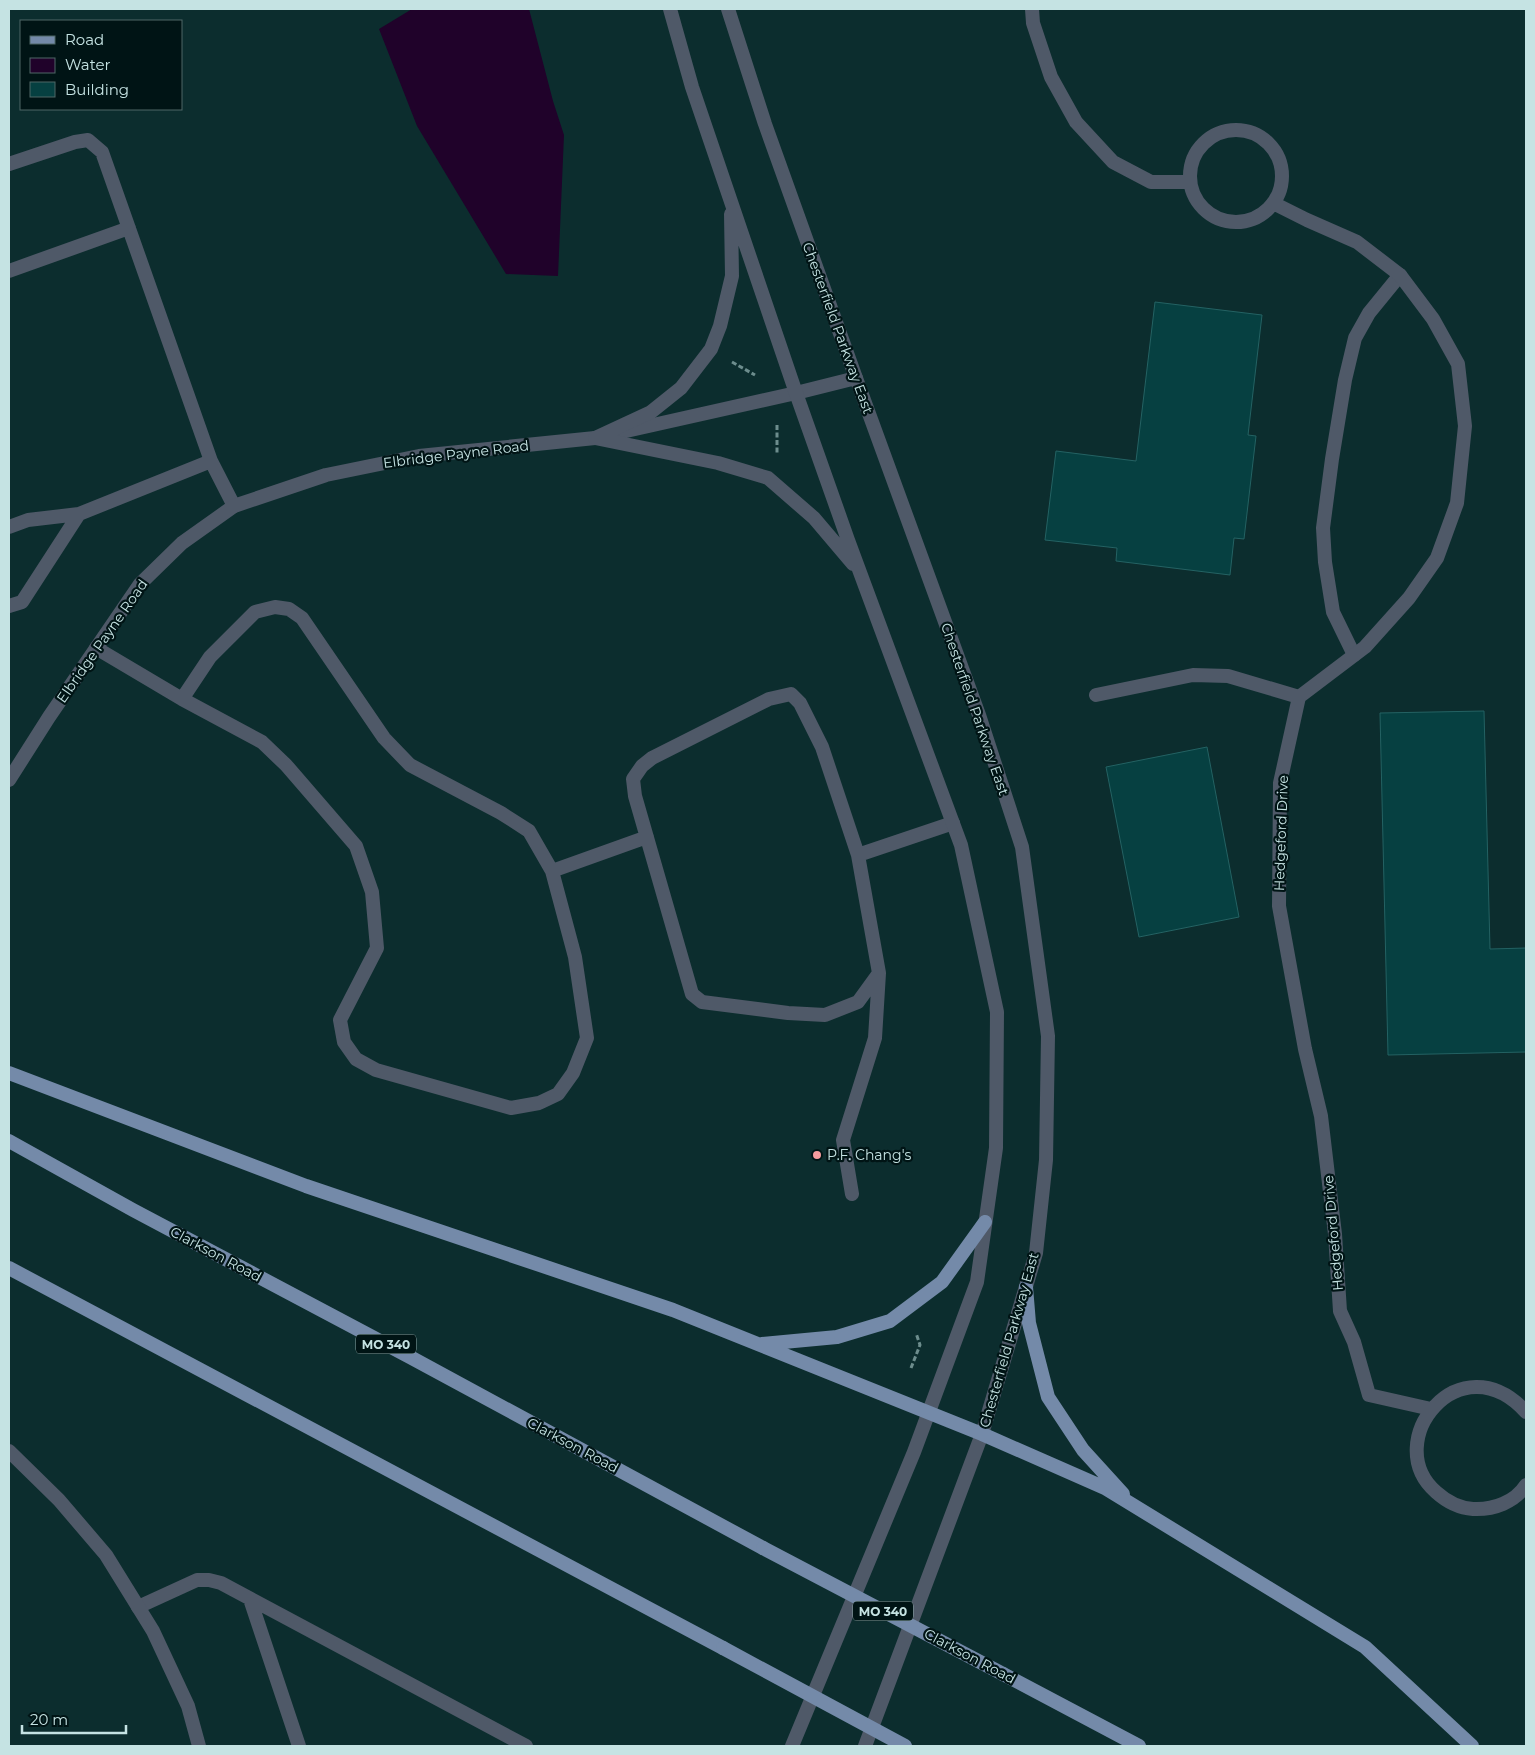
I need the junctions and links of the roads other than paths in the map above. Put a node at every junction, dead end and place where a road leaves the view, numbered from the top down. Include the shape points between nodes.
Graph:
1 (670, 9) edge
2 (728, 9) edge
3 (1032, 9) edge
4 (9, 164) edge
5 (1190, 182) junction
6 (730, 200) junction
7 (1273, 203) junction
8 (129, 228) junction
9 (9, 271) edge
10 (1400, 274) junction
11 (856, 378) junction
12 (796, 393) junction
13 (595, 438) junction
14 (211, 461) junction
15 (234, 506) junction
16 (79, 514) junction
17 (9, 527) edge
18 (859, 571) junction
19 (9, 606) edge
20 (96, 648) junction
21 (1354, 655) junction
22 (1096, 695) dead end
23 (1299, 697) junction
24 (182, 700) junction
25 (9, 780) edge
26 (953, 823) junction
27 (647, 836) junction
28 (858, 855) junction
29 (552, 871) junction
30 (879, 973) junction
31 (9, 1074) edge
32 (9, 1141) edge
33 (852, 1194) dead end
34 (985, 1222) junction
35 (9, 1268) edge
36 (1026, 1287) junction
37 (758, 1344) junction
38 (1431, 1409) junction
39 (1526, 1412) edge
40 (929, 1413) junction
41 (982, 1434) junction
42 (9, 1451) edge
43 (1526, 1485) edge
44 (1133, 1506) junction
45 (250, 1599) junction
46 (138, 1607) junction
47 (200, 1746) edge
48 (299, 1746) edge
49 (526, 1746) edge
50 (792, 1746) edge
51 (865, 1746) edge
52 (905, 1746) edge
53 (1139, 1746) edge
54 (1472, 1746) edge

1 - 6 street
2 - 11 street, Chesterfield Parkway East
3 - 5 street via 1032,24 1051,77 1076,122 1113,162 1151,182
4 - 8 street via 88,140 102,152
5 - 7 street via 1204,209 1217,218 1232,222 1262,214
5 - 7 street via 1190,167 1205,141 1218,133 1248,130 1261,136 1279,160 1280,190
6 - 12 street
6 - 13 street via 732,276 711,349 681,388 651,412
7 - 10 street via 1356,242
8 - 9 street
8 - 14 street
10 - 21 street via 1355,338 1343,389 1324,518 1325,562 1334,612
10 - 21 street via 1433,319 1458,364 1465,426 1457,503 1437,558 1409,598
11 - 12 street, Elbridge Payne Road
11 - 36 street, Chesterfield Parkway East via 979,715 1022,848 1048,1036 1046,1160 1036,1253
12 - 13 street, Elbridge Payne Road
12 - 18 street
13 - 15 street, Elbridge Payne Road via 419,456 326,475
13 - 18 street via 718,463 768,478 814,518
14 - 15 street
14 - 16 street
15 - 20 street, Elbridge Payne Road via 182,543 140,584
16 - 17 street via 28,520
16 - 19 street via 22,602
18 - 26 street
20 - 24 street
20 - 25 street, Elbridge Payne Road
21 - 23 street
22 - 23 street via 1193,675 1211,675 1228,676
23 - 38 street, Hedgeford Drive via 1280,783 1279,906 1305,1049 1321,1116 1340,1312 1354,1342 1369,1395
24 - 29 street via 210,657 255,612 275,607 288,609 302,618 384,738 410,765 501,813 529,832
24 - 29 street via 262,742 356,846 372,892 377,948 340,1020 344,1042 356,1059 376,1070 511,1108 539,1104 558,1094 573,1073 587,1038 575,957
26 - 28 street
26 - 34 street via 962,845 997,1012 996,1148
27 - 28 street via 635,796 634,779 642,766 769,699 791,694 800,702 822,747
27 - 29 street
27 - 30 street via 692,994 702,1002 788,1014 825,1015 858,1002
28 - 30 street
30 - 33 street via 875,1038 843,1140
31 - 37 main road via 306,1186 673,1310
32 - 53 main road, Clarkson Road / MO 340, bridge via 763,1548
34 - 37 main road via 942,1282 890,1321 837,1336
34 - 40 street via 977,1282
35 - 52 main road, bridge
36 - 41 street, Chesterfield Parkway East
36 - 44 main road via 1029,1323 1048,1397 1083,1450
37 - 40 main road
38 - 39 street via 1445,1396 1462,1389 1481,1387 1499,1391 1515,1400
38 - 43 street via 1418,1440 1420,1468 1430,1487 1445,1500 1465,1509 1486,1509 1505,1503
40 - 41 main road
40 - 50 street
41 - 44 main road via 1105,1488
41 - 51 street, Chesterfield Parkway East
42 - 46 street via 59,1500 106,1555
44 - 54 main road via 1365,1648
45 - 46 street via 221,1583 197,1580
45 - 48 street
45 - 49 street
46 - 47 street via 154,1631 188,1706

